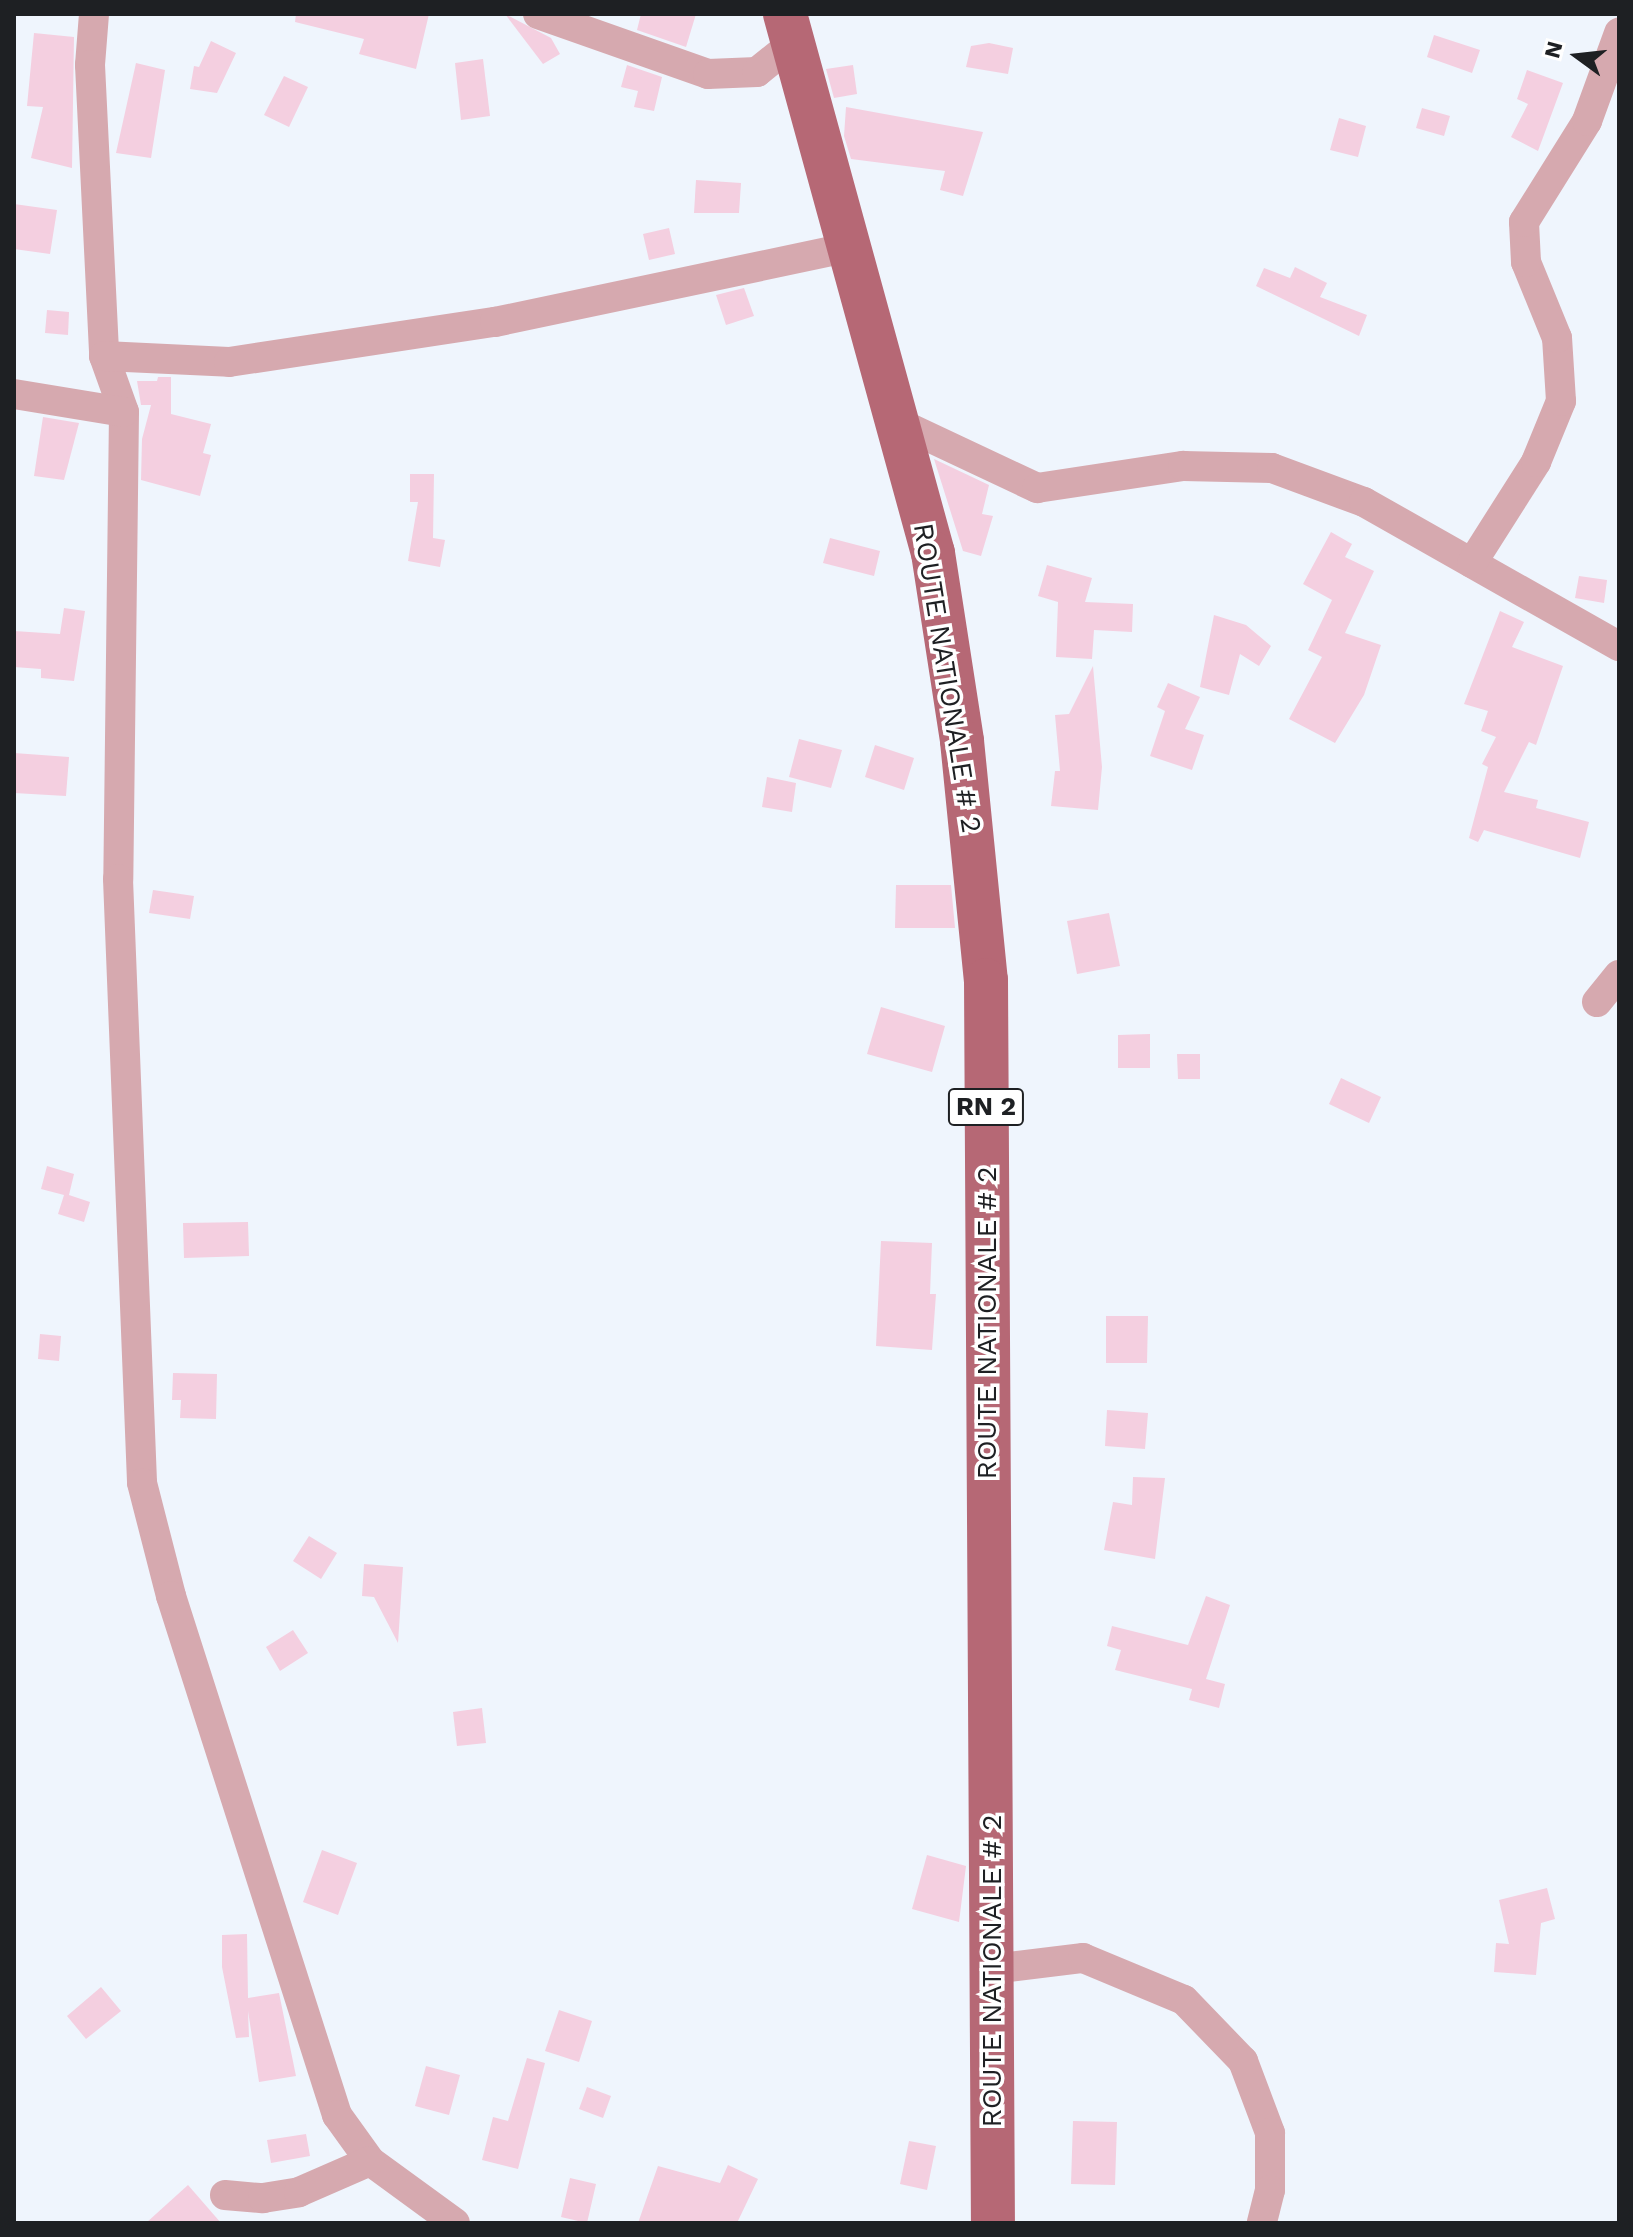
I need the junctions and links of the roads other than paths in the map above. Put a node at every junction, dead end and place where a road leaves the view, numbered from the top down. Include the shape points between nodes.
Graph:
1 (94, 14) edge
2 (538, 14) edge
3 (789, 29) edge
4 (1619, 33) edge
5 (851, 247) junction
6 (104, 356) junction
7 (14, 394) edge
8 (124, 412) junction
9 (899, 423) junction
10 (1472, 563) junction
11 (1619, 646) edge
12 (1619, 975) edge
13 (1597, 1002) dead end
14 (992, 1969) junction
15 (370, 2161) junction
16 (225, 2195) dead end
17 (455, 2223) edge
18 (993, 2223) edge
19 (1262, 2223) edge

1 - 6 street via 90,65
2 - 3 street via 708,74 757,72
3 - 5 main road, ROUTE NATIONALE # 2 / RN 2
4 - 10 street via 1587,121 1524,222 1526,262 1557,338 1561,401 1536,462
5 - 6 street via 495,322 229,362
5 - 9 main road, ROUTE NATIONALE # 2 / RN 2
6 - 8 street
7 - 8 street
8 - 15 street via 118,879 142,1483 171,1596 312,2047 337,2115
9 - 10 street via 1037,488 1183,466 1272,468 1364,502
9 - 14 main road, ROUTE NATIONALE # 2 / RN 2 via 933,553 962,741 986,980
10 - 11 street
12 - 13 street
14 - 18 main road, ROUTE NATIONALE # 2 / RN 2
14 - 19 street via 1083,1958 1184,2000 1243,2061 1270,2133 1270,2190
15 - 16 street via 299,2192 263,2198
15 - 17 street

